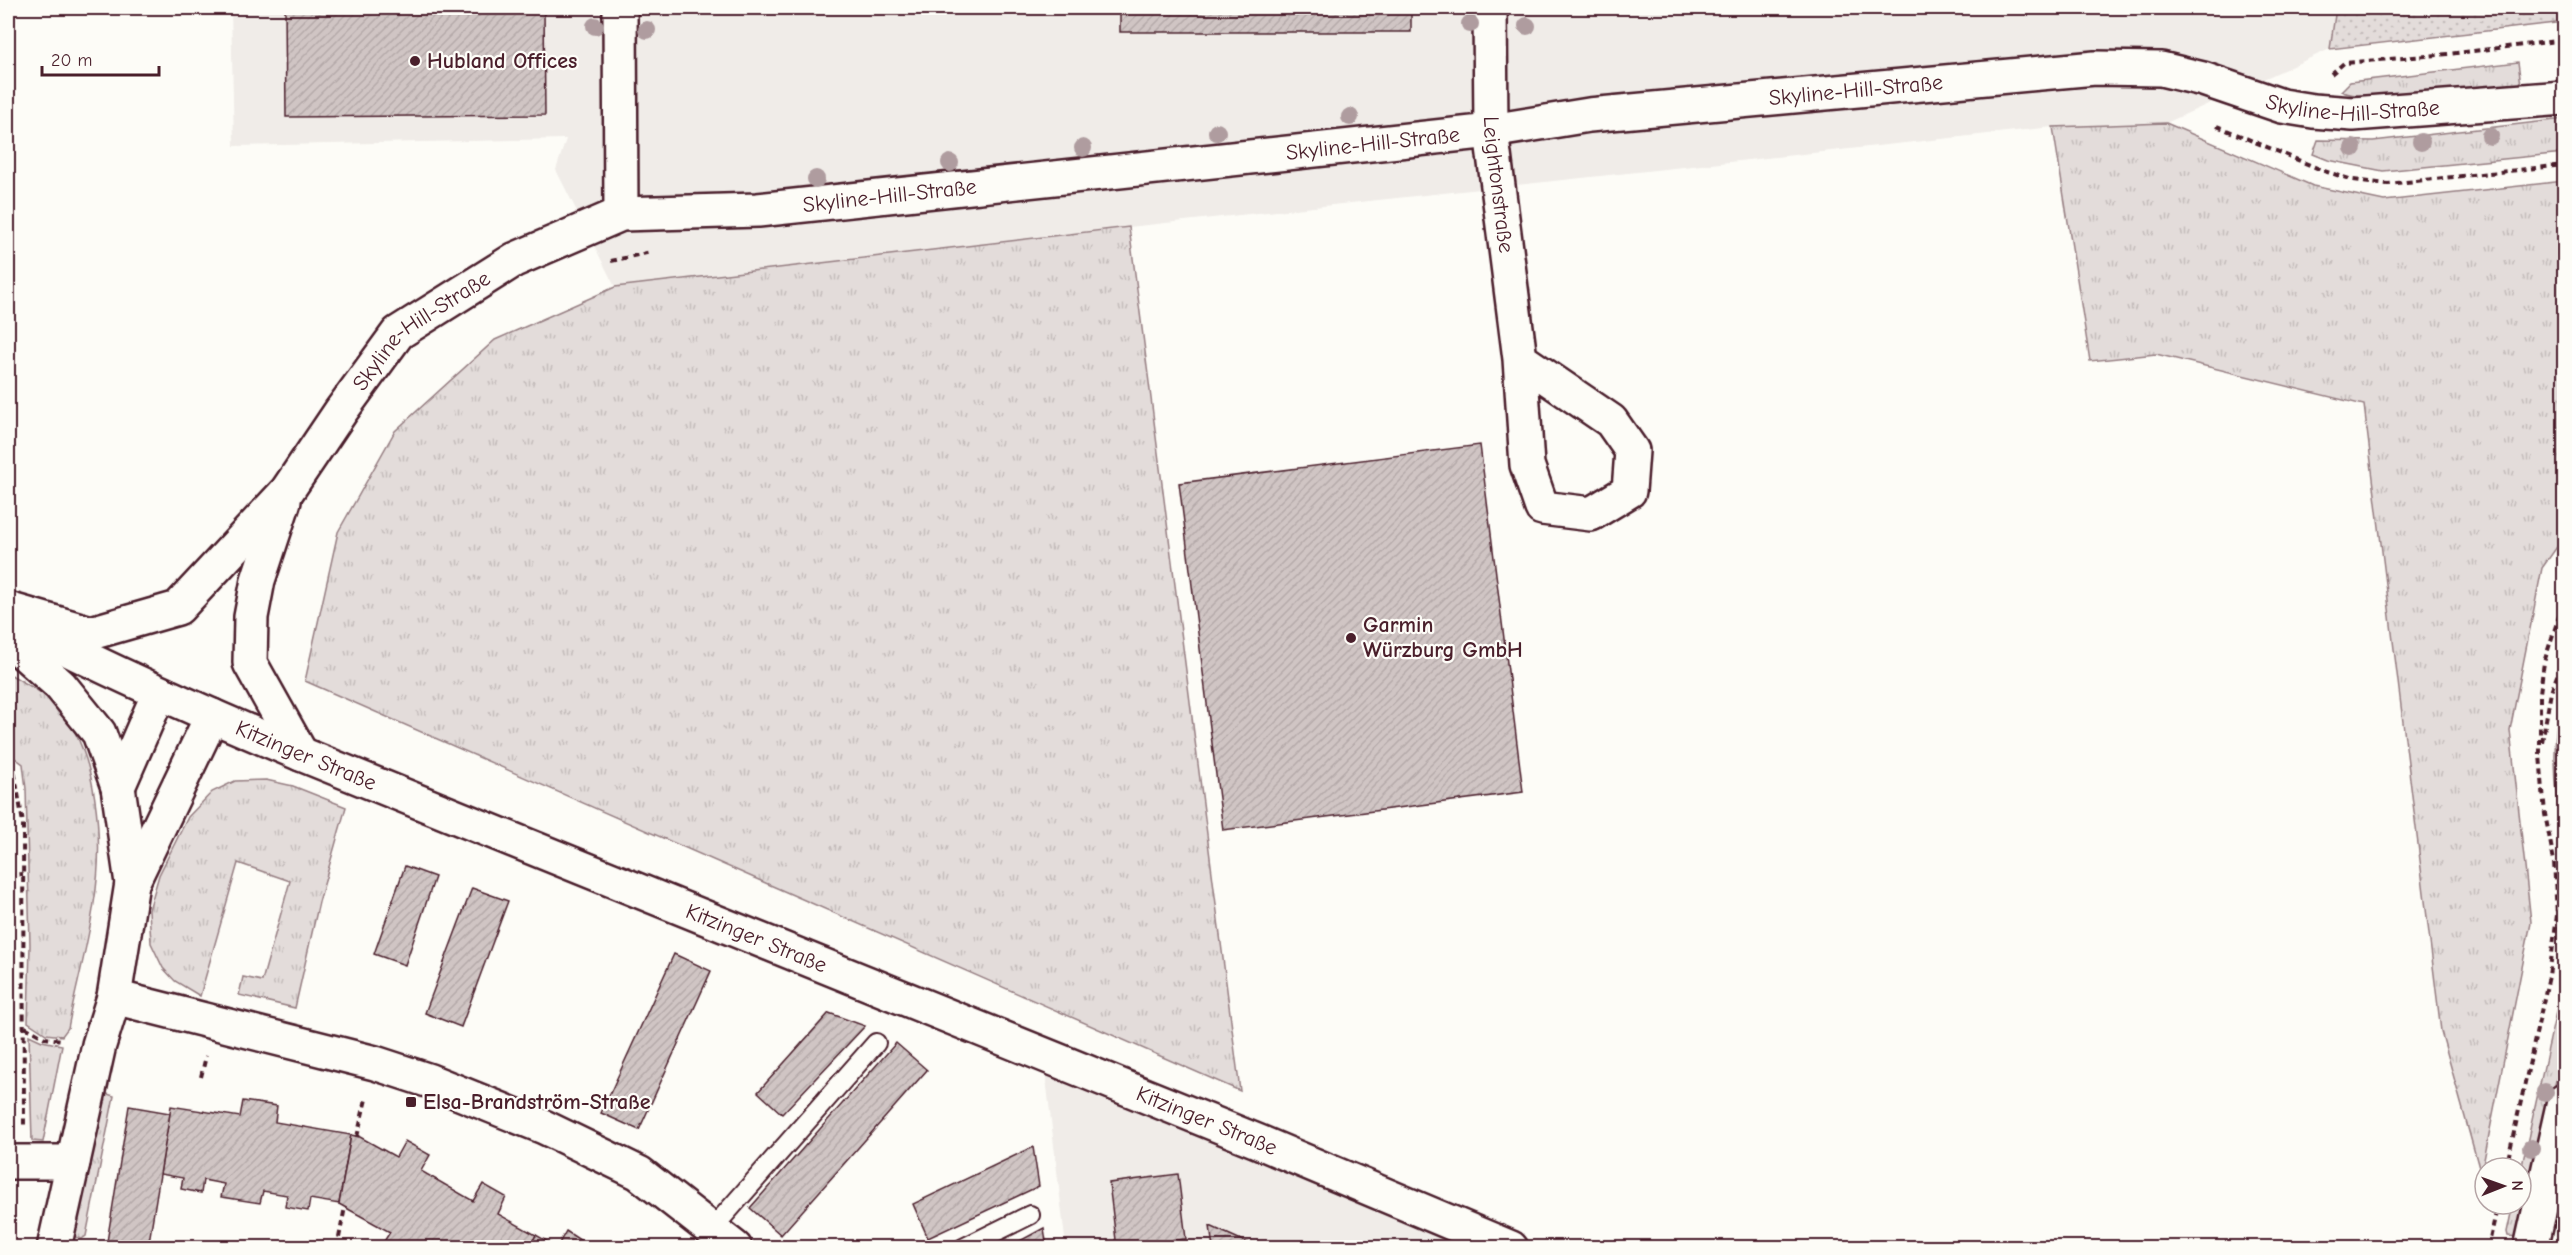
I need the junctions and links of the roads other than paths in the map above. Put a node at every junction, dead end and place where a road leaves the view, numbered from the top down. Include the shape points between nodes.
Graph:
1 (620, 8) edge
2 (1490, 8) edge
3 (2565, 98) edge
4 (1491, 131) junction
5 (621, 214) junction
6 (1520, 359) junction
7 (287, 491) junction
8 (8, 609) edge
9 (8, 619) edge
10 (8, 639) edge
11 (159, 693) junction
12 (212, 716) junction
13 (301, 754) junction
14 (118, 786) junction
15 (132, 884) junction
16 (114, 997) junction
17 (876, 1043) dead end
18 (2565, 1101) edge
19 (16, 1162) edge
20 (72, 1162) junction
21 (1030, 1215) dead end
22 (724, 1238) edge
23 (54, 1248) edge
24 (963, 1248) edge
25 (1511, 1248) edge
26 (2532, 1248) edge

1 - 5 street
2 - 4 street, Leightonstraße
3 - 4 street, Skyline-Hill-Straße via 2353,114 2282,106 2161,69 2096,68 1590,115
4 - 5 street, Skyline-Hill-Straße via 758,210
4 - 6 street, Leightonstraße
5 - 7 street, Skyline-Hill-Straße via 513,260 399,333
6 - 6 street, Leightonstraße via 1527,465 1542,508 1591,514 1629,491 1632,451 1611,421
7 - 8 street, Skyline-Hill-Straße via 178,608 91,633
7 - 13 street, Skyline-Hill-Straße via 258,580 251,617 250,663
9 - 11 street, Kitzinger Straße
10 - 14 street via 60,685 99,733
11 - 12 street, Kitzinger Straße
11 - 14 street
12 - 13 street, Kitzinger Straße
12 - 15 street
13 - 25 street, Kitzinger Straße
14 - 15 street
15 - 16 street
16 - 20 street
16 - 22 street via 375,1063 430,1081 544,1127 639,1173
17 - 22 lane
18 - 26 street
19 - 20 street
20 - 23 street
21 - 24 lane

